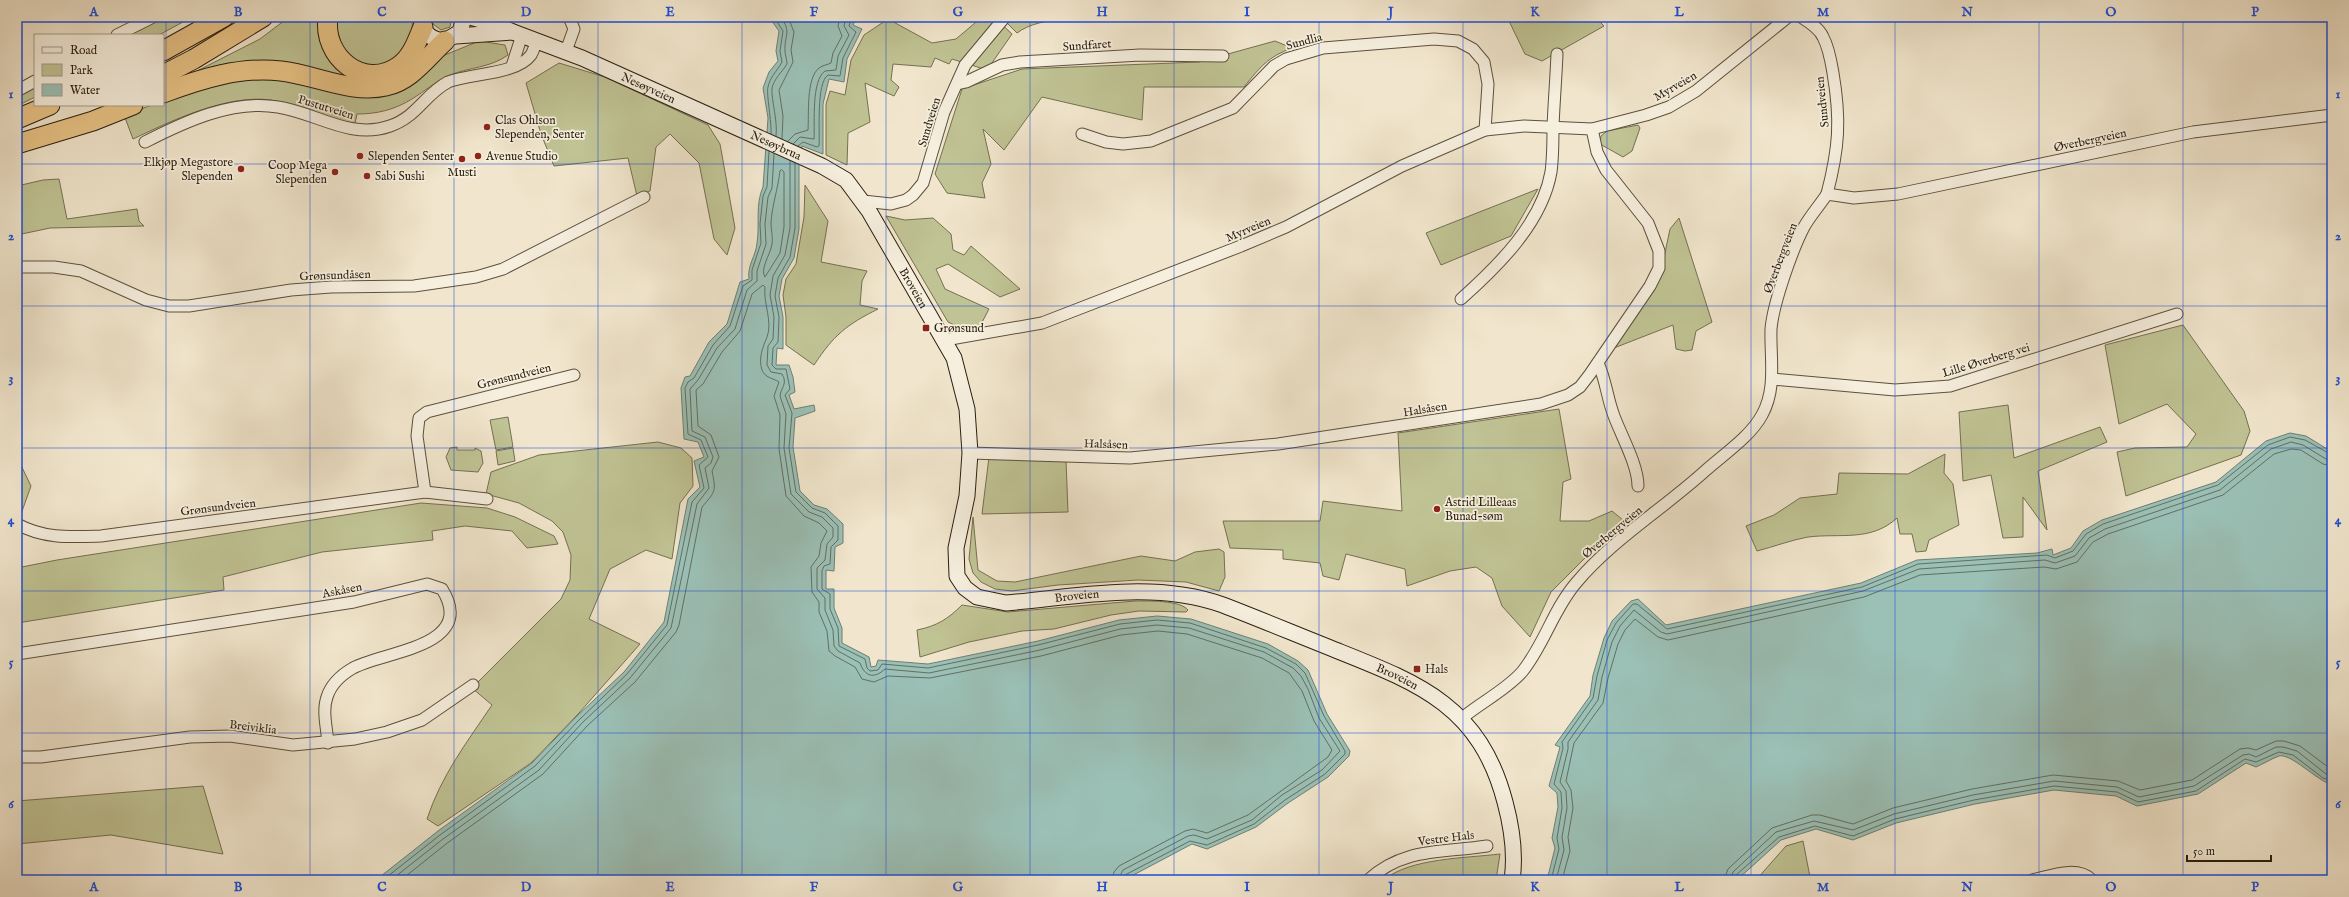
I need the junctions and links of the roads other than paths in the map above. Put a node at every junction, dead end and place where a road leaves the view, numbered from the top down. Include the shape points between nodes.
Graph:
1 (153, 17) edge
2 (224, 17) edge
3 (263, 17) edge
4 (328, 17) edge
5 (464, 17) edge
6 (470, 17) edge
7 (569, 17) edge
8 (1005, 17) edge
9 (1788, 17) edge
10 (1801, 17) edge
11 (422, 22) edge
12 (119, 34) edge
13 (517, 34) junction
14 (451, 38) junction
15 (537, 40) junction
16 (164, 50) edge
17 (566, 51) junction
18 (1557, 54) dead end
19 (1223, 56) dead end
20 (512, 66) junction
21 (164, 74) edge
22 (34, 82) edge
23 (957, 84) junction
24 (17, 90) edge
25 (164, 93) edge
26 (48, 106) edge
27 (101, 106) edge
28 (130, 106) edge
29 (2332, 115) edge
30 (17, 119) edge
31 (731, 124) joint
32 (1553, 127) junction
33 (1592, 129) junction
34 (1485, 130) junction
35 (1082, 134) dead end
36 (145, 142) dead end
37 (17, 143) edge
38 (822, 166) joint
39 (1828, 194) junction
40 (644, 197) dead end
41 (863, 201) junction
42 (17, 267) edge
43 (1461, 299) dead end
44 (2177, 314) dead end
45 (945, 340) junction
46 (1598, 363) junction
47 (574, 374) dead end
48 (1772, 379) junction
49 (970, 453) junction
50 (1638, 486) dead end
51 (425, 492) junction
52 (487, 499) dead end
53 (17, 524) edge
54 (17, 654) edge
55 (473, 685) dead end
56 (1461, 719) junction
57 (328, 743) junction
58 (17, 757) edge
59 (1487, 846) dead end
60 (1368, 880) edge
61 (1512, 880) edge
62 (2032, 880) edge
63 (2092, 880) edge

1 - 12 street
2 - 16 highway
3 - 21 highway
4 - 11 highway via 327,34 334,52 347,66 356,71 374,74 394,70 408,58
5 - 14 street via 463,26
6 - 13 street, Nesøyveien
7 - 17 street via 574,29
8 - 23 street, Sundveien via 965,65
9 - 33 street, Myrveien via 1689,95 1669,107
10 - 39 street, Sundveien via 1819,30 1823,37 1829,54 1837,100 1839,122
11 - 14 street via 434,39
13 - 14 street, Nesøyveien
13 - 15 street, Nesøyveien
13 - 20 street
14 - 25 highway via 408,76 386,86 354,87 296,73 268,70 217,76
15 - 17 street, Nesøyveien
15 - 20 street, Pustutveien via 532,54
17 - 31 street, Nesøyveien
18 - 32 street
19 - 23 street, Sundfaret via 1140,55 1020,62 987,70
20 - 36 street, Pustutveien via 448,82 416,111 389,126 351,129 278,107 250,106 234,108 180,124
22 - 24 street
23 - 41 street, Sundveien via 944,112 923,183 906,200 891,204
26 - 30 highway
27 - 37 highway
28 - 37 highway via 93,121
29 - 39 street, Øverbergveien via 2193,132 1898,194 1854,198
31 - 38 street, Nesøybrua
32 - 33 street, Myrveien
32 - 34 street, Myrveien via 1524,126
32 - 43 street via 1551,173 1538,208 1499,262
33 - 46 street, Halsåsen via 1597,152 1606,170 1648,224 1659,251 1659,268 1650,286
34 - 35 street, Sundlia via 1488,84 1484,62 1474,49 1458,41 1434,39 1323,48 1286,59 1274,66 1232,108 1151,141 1123,144 1106,142
34 - 45 street, Myrveien via 1402,166 1286,227 1236,248 1042,323
38 - 41 street, Broveien via 846,180
39 - 48 street, Øverbergveien via 1804,227 1780,290 1771,328
40 - 42 street, Grønsundåsen via 503,269 476,277 414,286 298,289 189,306 169,306 135,296 81,271 54,267
41 - 45 street, Broveien
44 - 48 street, Lille Øverberg vei via 1950,386 1895,390
45 - 49 street, Broveien via 961,381 967,409
46 - 49 street, Halsåsen via 1580,387 1568,395 1541,404 1278,444 1130,458
46 - 50 street via 1614,416 1638,478
47 - 51 street, Grønsundveien via 433,410 419,418 417,436
48 - 56 street, Øverbergveien via 1763,414 1754,428 1594,564 1575,583 1558,608 1521,672 1503,689
49 - 56 street, Broveien via 967,490 955,558 960,581 977,596 1006,603 1151,591 1206,600 1392,673 1429,692
51 - 52 street, Grønsundveien
51 - 53 street, Grønsundveien via 101,536 65,538 45,535
54 - 57 street, Askåsen via 354,602 427,584 442,589 451,609 443,630 430,642 353,668 332,686 326,698
55 - 57 street, Breiviklia via 422,720 388,732
56 - 61 street, Broveien via 1484,749 1502,788 1512,827
57 - 58 street, Breiviklia via 293,745 230,736 190,736 41,757
59 - 60 street, Vestre Hals via 1426,851 1383,868
62 - 63 street via 2073,872 2082,873

